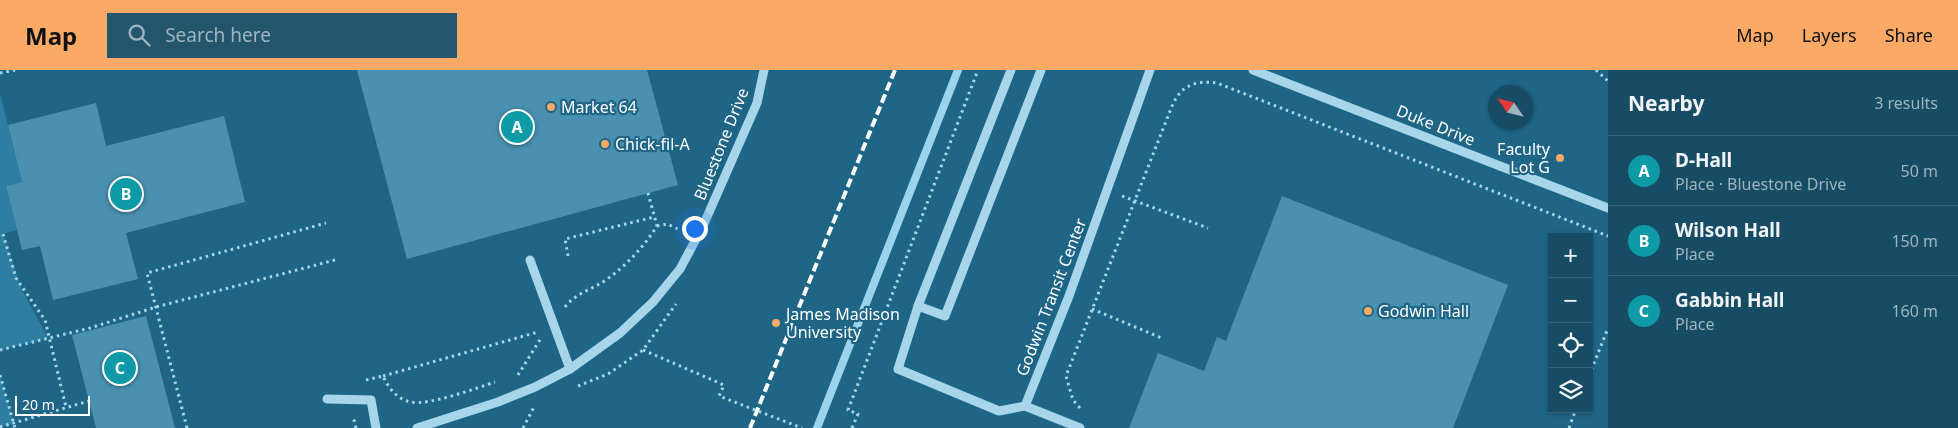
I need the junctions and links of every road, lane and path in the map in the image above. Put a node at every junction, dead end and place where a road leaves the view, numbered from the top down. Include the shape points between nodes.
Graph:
1 (15, 70) edge
2 (764, 70) edge
3 (978, 70) edge
4 (1011, 70) edge
5 (1041, 70) edge
6 (1150, 70) edge
7 (1253, 70) edge
8 (1596, 70) edge
9 (0, 73) edge
10 (1608, 81) edge
11 (1107, 191) junction
12 (648, 193) dead end
13 (1134, 201) junction
14 (1608, 208) edge
15 (654, 217) junction
16 (326, 222) dead end
17 (656, 226) junction
18 (1208, 228) dead end
19 (680, 230) dead end
20 (2, 234) dead end
21 (1608, 236) edge
22 (568, 256) dead end
23 (335, 260) dead end
24 (530, 260) dead end
25 (918, 306) junction
26 (156, 307) junction
27 (1092, 309) junction
28 (552, 322) junction
29 (1608, 328) edge
30 (48, 338) junction
31 (1164, 339) dead end
32 (0, 350) edge
33 (643, 350) dead end
34 (1592, 368) edge
35 (570, 369) junction
36 (0, 375) edge
37 (517, 375) dead end
38 (383, 376) junction
39 (366, 380) dead end
40 (499, 381) dead end
41 (326, 399) dead end
42 (89, 401) dead end
43 (1024, 406) junction
44 (66, 407) junction
45 (1082, 410) dead end
46 (1575, 413) edge
47 (354, 420) dead end
48 (14, 426) edge
49 (0, 427) edge
50 (187, 428) edge
51 (356, 428) edge
52 (376, 428) edge
53 (417, 428) edge
54 (802, 428) edge
55 (852, 428) edge
56 (1080, 428) edge
57 (1569, 428) edge

1 - 9 path
2 - 35 street, Bluestone Drive via 752,114 703,226 680,269 653,302 620,333
3 - 55 path via 848,410 858,414
4 - 25 street
5 - 25 street via 945,316
6 - 11 street, Godwin Transit Center
7 - 14 street, Duke Drive
8 - 10 path
11 - 13 path
11 - 43 street, Godwin Transit Center
12 - 15 path
13 - 18 path
13 - 21 path via 1176,96 1193,83 1204,81 1217,83
13 - 27 path
15 - 17 path
15 - 22 path via 565,239
16 - 26 path via 147,273
17 - 19 path via 667,224
17 - 28 path via 624,265 603,282 571,299
20 - 30 path via 16,278 45,320
23 - 26 path
24 - 28 street
25 - 43 street via 898,369 1000,411
26 - 30 path
26 - 50 path
27 - 31 path
27 - 45 path via 1066,376 1073,400
28 - 35 street
29 - 34 path
30 - 32 path
30 - 44 path
33 - 54 path via 724,385 719,396
35 - 53 street, Bluestone Drive via 498,402
36 - 48 path
37 - 38 path via 546,330
38 - 39 path
38 - 40 path via 390,390 413,403
41 - 52 street via 371,400
42 - 44 path
43 - 56 street
44 - 48 path
46 - 57 path
47 - 51 path
48 - 49 path

